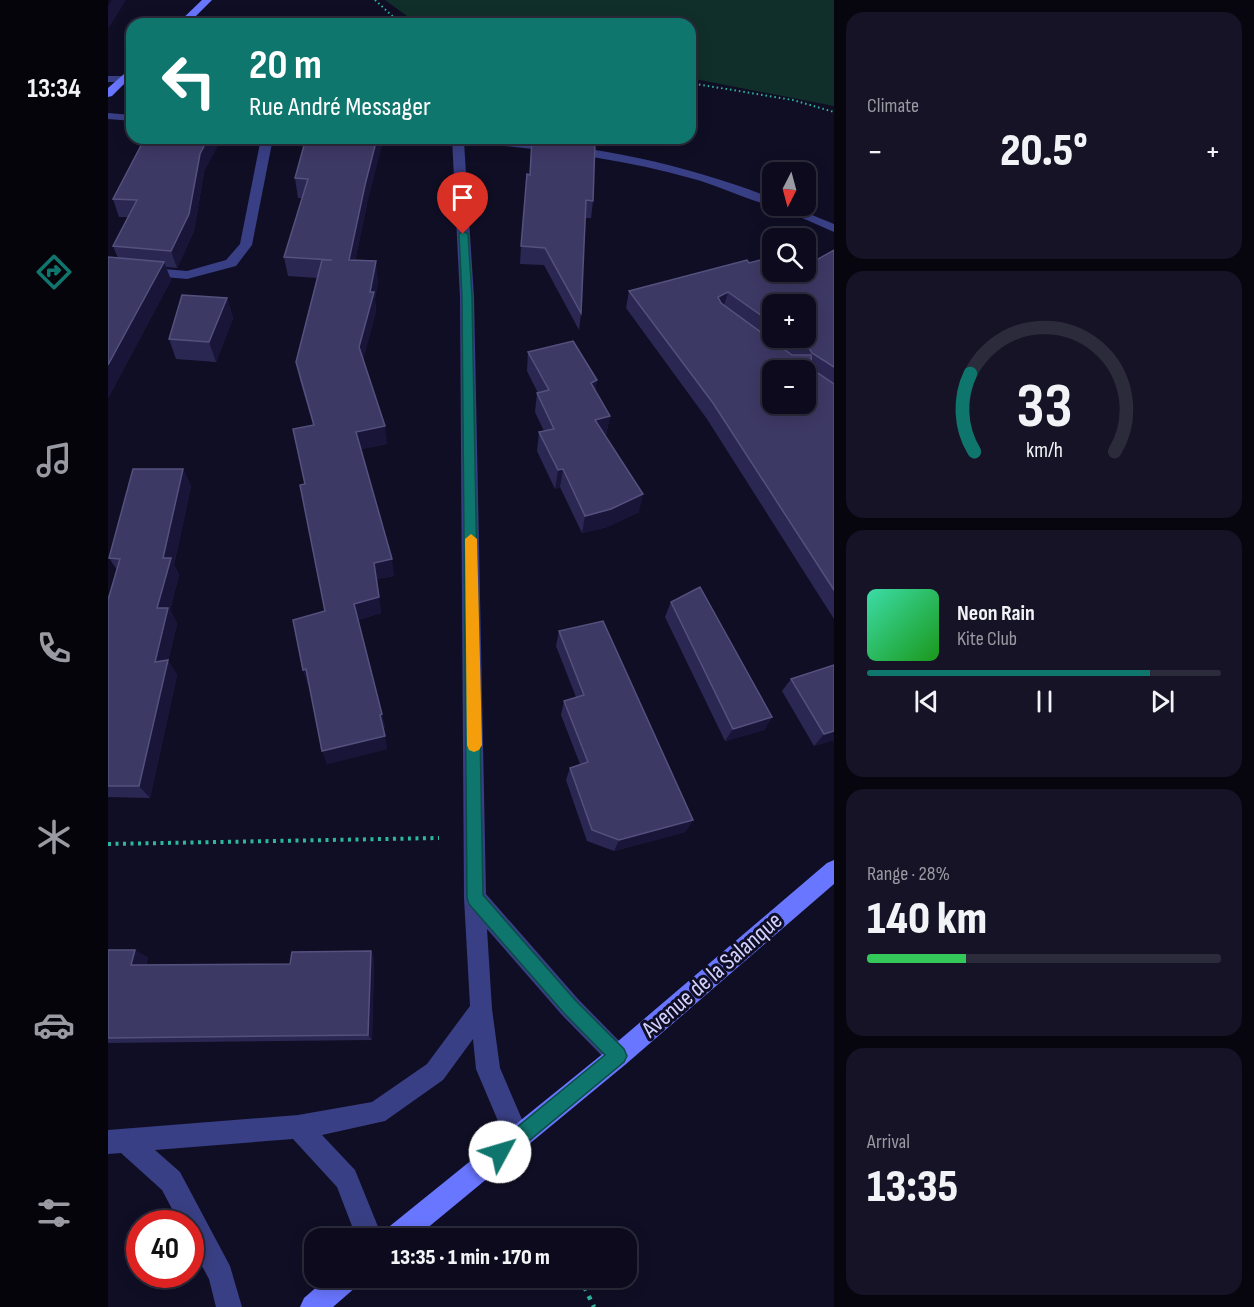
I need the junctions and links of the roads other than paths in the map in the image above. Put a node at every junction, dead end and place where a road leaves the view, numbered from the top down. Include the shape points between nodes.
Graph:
1 (207, 0) edge
2 (188, 18) edge
3 (126, 76) edge
4 (108, 79) edge
5 (123, 79) junction
6 (108, 94) edge
7 (108, 116) edge
8 (126, 118) edge
9 (266, 144) edge
10 (458, 144) edge
11 (514, 144) edge
12 (762, 198) edge
13 (805, 216) edge
14 (834, 228) edge
15 (108, 268) edge
16 (834, 870) edge
17 (475, 898) junction
18 (481, 1009) junction
19 (618, 1056) junction
20 (298, 1126) junction
21 (518, 1138) junction
22 (118, 1142) edge
23 (366, 1228) edge
24 (408, 1228) edge
25 (335, 1288) edge
26 (229, 1307) edge
27 (313, 1307) edge

1 - 2 street
3 - 5 street
4 - 5 street
5 - 6 street
7 - 8 street
9 - 15 street via 246,245 231,263 187,275
10 - 17 street via 467,297
11 - 12 street via 599,153 698,176
13 - 14 street
16 - 19 street, Avenue de la Salanque
17 - 18 street
17 - 19 street
18 - 20 street via 435,1072 377,1113
18 - 21 street via 488,1069
19 - 21 street, Avenue de la Salanque
20 - 22 street
20 - 23 street via 346,1179
21 - 24 street, Avenue de la Salanque
22 - 26 street via 171,1181 221,1275
25 - 27 street

